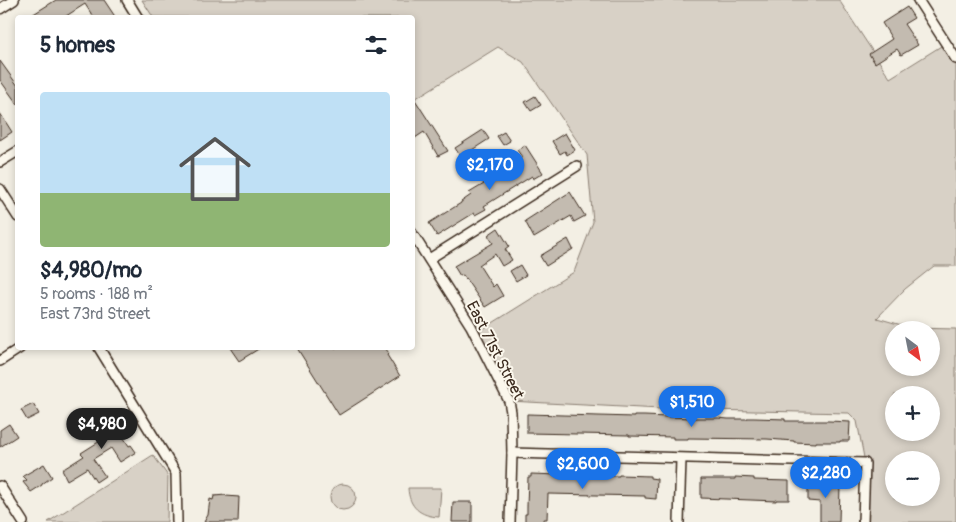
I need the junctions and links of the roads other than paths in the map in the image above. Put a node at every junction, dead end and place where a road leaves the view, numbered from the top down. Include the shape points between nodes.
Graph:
1 (14, 0) edge
2 (127, 0) edge
3 (918, 0) edge
4 (0, 9) edge
5 (136, 15) edge
6 (956, 59) edge
7 (15, 153) edge
8 (0, 162) edge
9 (577, 166) dead end
10 (0, 189) edge
11 (15, 212) edge
12 (415, 238) edge
13 (429, 259) junction
14 (17, 350) edge
15 (100, 350) edge
16 (0, 360) edge
17 (512, 454) junction
18 (681, 458) junction
19 (0, 486) edge
20 (23, 522) edge
21 (177, 522) edge
22 (510, 522) edge
23 (679, 522) edge
24 (863, 522) edge

1 - 4 street
2 - 5 street
3 - 6 street
7 - 8 street
9 - 13 street
10 - 11 street
12 - 13 street, East 71st Street
13 - 17 street, East 71st Street via 470,326 509,401
14 - 16 street
15 - 21 street via 176,473
17 - 18 street
17 - 22 street, East 71st Street
18 - 23 street
18 - 24 street via 864,462
19 - 20 street

